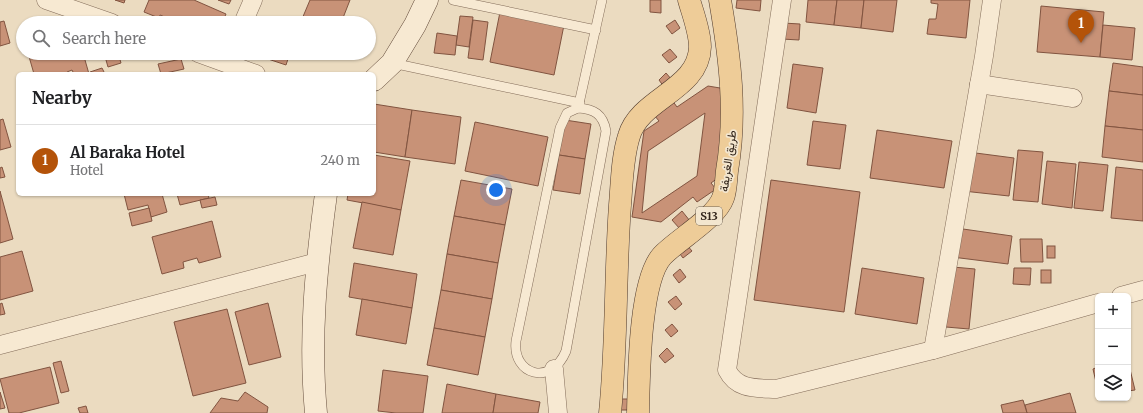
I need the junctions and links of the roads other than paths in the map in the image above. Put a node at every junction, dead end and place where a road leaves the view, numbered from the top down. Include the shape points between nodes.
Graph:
1 (46, 0) edge
2 (252, 0) edge
3 (427, 0) edge
4 (453, 0) edge
5 (602, 0) edge
6 (689, 0) edge
7 (720, 0) edge
8 (782, 0) edge
9 (992, 0) edge
10 (92, 16) edge
11 (246, 16) edge
12 (596, 30) junction
13 (233, 60) edge
14 (392, 63) junction
15 (253, 72) edge
16 (376, 78) edge
17 (978, 84) junction
18 (1073, 98) dead end
19 (579, 106) junction
20 (326, 196) edge
21 (317, 262) junction
22 (1143, 290) edge
23 (1131, 293) edge
24 (1095, 303) edge
25 (0, 345) edge
26 (933, 350) junction
27 (554, 369) junction
28 (316, 413) edge
29 (558, 413) edge
30 (610, 413) edge
31 (638, 413) edge

1 - 10 street
2 - 11 street
3 - 14 street via 415,26
4 - 12 lane
5 - 12 lane
6 - 30 main road via 700,46 698,59 678,86 642,113 631,127 626,144 618,237
7 - 31 main road, طريق الغريفة / S13 via 728,49 733,127 723,199 712,213 661,258 652,272 644,306
8 - 26 street via 727,370 738,384 751,388 776,389
9 - 17 street
12 - 19 lane
13 - 15 street
14 - 16 street
14 - 19 lane
17 - 18 street
17 - 26 street
19 - 27 lane via 600,114 606,130 566,351
19 - 27 lane via 566,114 560,128 515,348 525,368 538,373
20 - 21 street
21 - 25 street
21 - 28 street via 312,330
22 - 23 street
24 - 26 street
27 - 29 street

